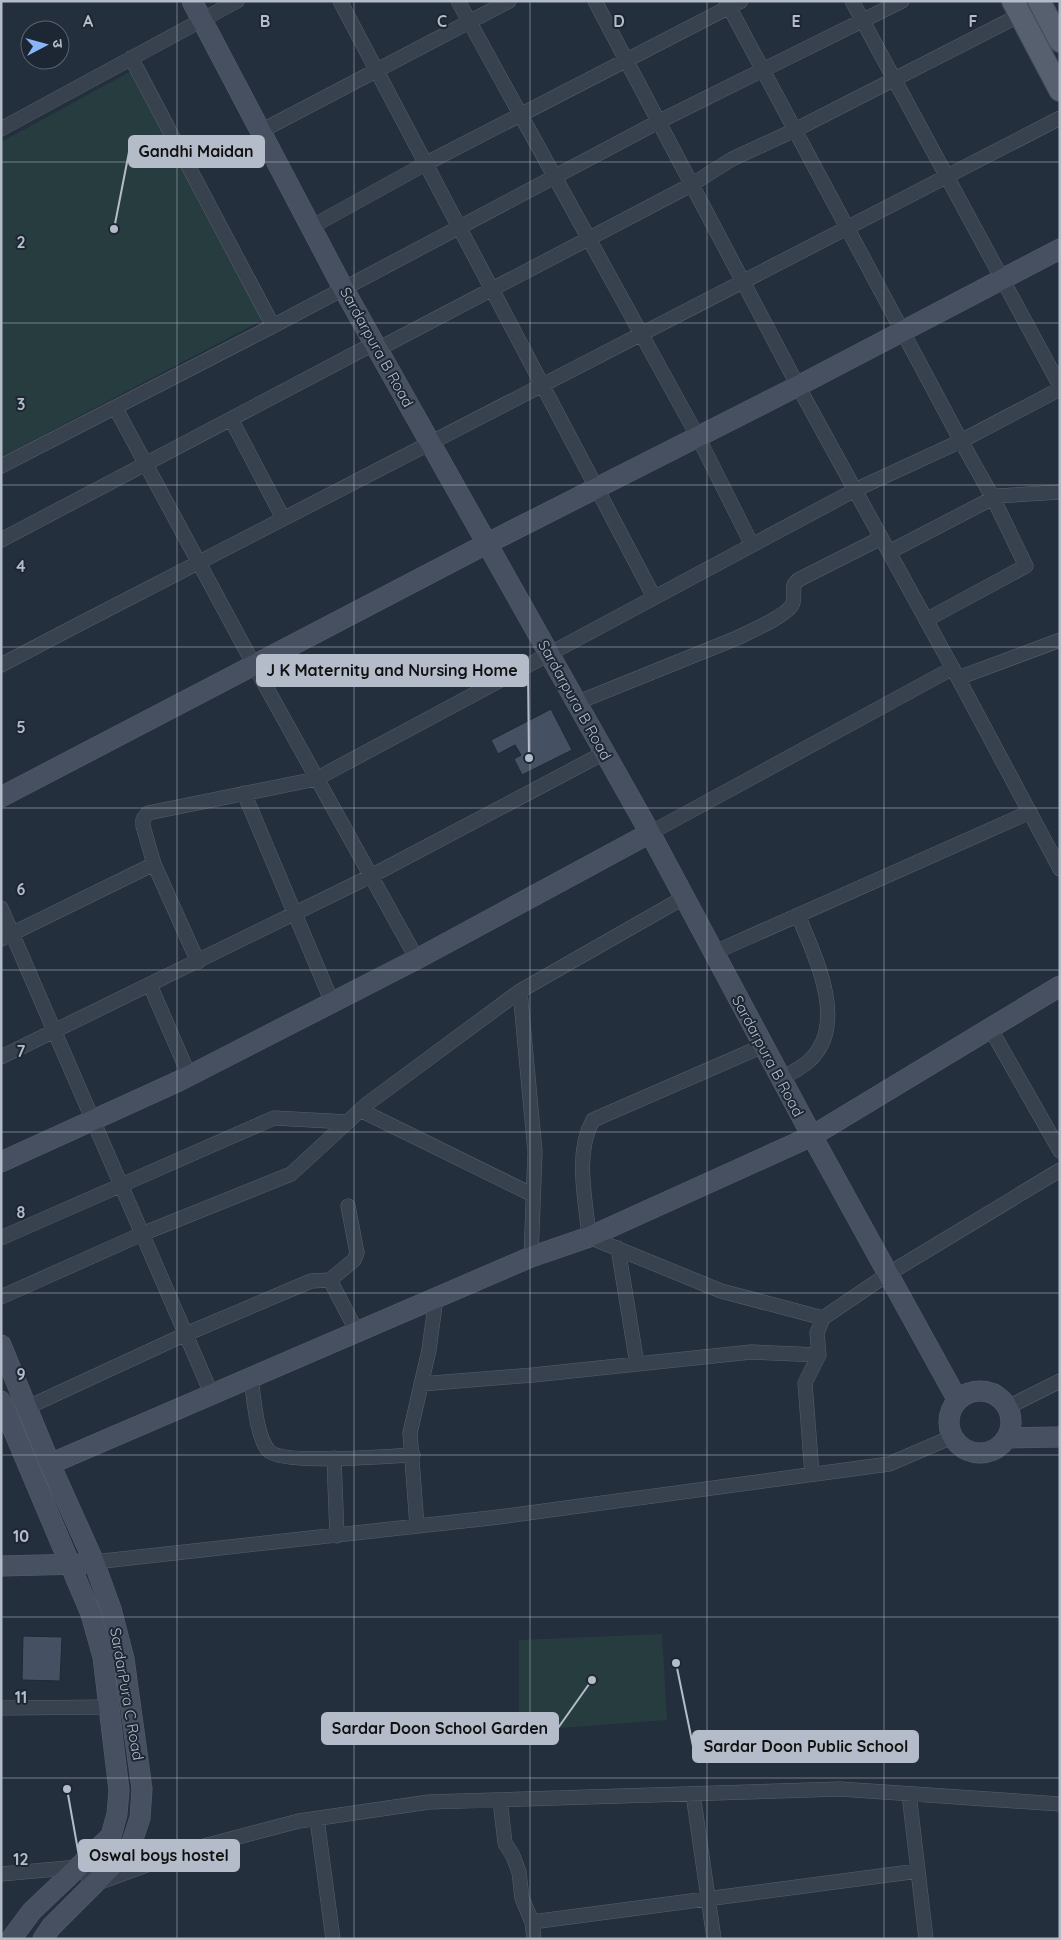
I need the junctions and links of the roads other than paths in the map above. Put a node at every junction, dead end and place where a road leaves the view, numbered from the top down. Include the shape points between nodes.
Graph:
1 (192, 1) edge
2 (237, 1) edge
3 (340, 1) edge
4 (458, 1) edge
5 (508, 1) edge
6 (595, 1) edge
7 (852, 1) edge
8 (902, 1) edge
9 (1038, 1) edge
10 (732, 3) edge
11 (1017, 8) edge
12 (202, 19) junction
13 (863, 21) junction
14 (470, 22) junction
15 (1060, 41) edge
16 (131, 58) junction
17 (626, 61) junction
18 (376, 70) junction
19 (764, 70) junction
20 (894, 79) junction
21 (1060, 90) edge
22 (520, 114) junction
23 (1060, 118) edge
24 (658, 122) junction
25 (1, 129) edge
26 (795, 130) junction
27 (261, 131) junction
28 (424, 164) junction
29 (555, 176) junction
30 (946, 176) junction
31 (691, 185) junction
32 (311, 227) junction
33 (458, 227) junction
34 (847, 228) junction
35 (589, 238) junction
36 (1060, 249) edge
37 (1002, 280) junction
38 (743, 283) junction
39 (343, 288) junction
40 (491, 289) junction
41 (273, 326) junction
42 (902, 332) junction
43 (642, 334) junction
44 (376, 346) junction
45 (542, 384) junction
46 (798, 386) junction
47 (1060, 388) edge
48 (115, 407) junction
49 (230, 419) junction
50 (698, 437) junction
51 (961, 440) junction
52 (430, 441) junction
53 (145, 464) junction
54 (1, 466) edge
55 (597, 488) junction
56 (855, 490) junction
57 (1060, 492) edge
58 (993, 498) junction
59 (283, 518) junction
60 (881, 538) junction
61 (1, 540) edge
62 (488, 542) junction
63 (752, 545) junction
64 (889, 552) junction
65 (199, 561) junction
66 (654, 597) junction
67 (926, 620) junction
68 (1060, 640) edge
69 (549, 654) junction
70 (1, 665) edge
71 (254, 665) junction
72 (956, 673) junction
73 (576, 702) junction
74 (604, 752) junction
75 (316, 779) junction
76 (244, 793) junction
77 (1, 798) edge
78 (1030, 812) junction
79 (650, 833) junction
80 (154, 864) junction
81 (1060, 869) edge
82 (370, 876) junction
83 (683, 898) junction
84 (1, 908) edge
85 (293, 914) junction
86 (798, 915) junction
87 (7, 936) edge
88 (713, 953) junction
89 (417, 958) junction
90 (198, 962) junction
91 (150, 985) junction
92 (1060, 986) edge
93 (520, 991) junction
94 (332, 1002) junction
95 (990, 1028) junction
96 (55, 1033) junction
97 (763, 1046) junction
98 (1, 1057) edge
99 (189, 1075) junction
100 (781, 1080) junction
101 (360, 1110) junction
102 (92, 1121) junction
103 (348, 1122) junction
104 (812, 1136) junction
105 (1060, 1150) edge
106 (1, 1162) edge
107 (1060, 1170) edge
108 (122, 1186) junction
109 (533, 1196) junction
110 (348, 1206) dead end
111 (142, 1234) junction
112 (589, 1237) junction
113 (1, 1238) edge
114 (618, 1248) junction
115 (531, 1257) junction
116 (888, 1274) junction
117 (330, 1280) junction
118 (1, 1297) edge
119 (436, 1298) junction
120 (823, 1318) junction
121 (357, 1332) junction
122 (186, 1334) junction
123 (1, 1345) edge
124 (819, 1355) junction
125 (637, 1364) junction
126 (251, 1378) junction
127 (1060, 1381) edge
128 (421, 1384) junction
129 (212, 1395) junction
130 (957, 1399) junction
131 (26, 1408) junction
132 (1008, 1408) junction
133 (4, 1413) edge
134 (952, 1437) junction
135 (1060, 1437) edge
136 (1006, 1438) junction
137 (413, 1455) junction
138 (334, 1458) junction
139 (50, 1464) junction
140 (812, 1474) junction
141 (417, 1526) junction
142 (337, 1536) junction
143 (94, 1562) junction
144 (71, 1565) junction
145 (1, 1566) edge
146 (110, 1707) junction
147 (1, 1708) edge
148 (692, 1794) junction
149 (909, 1794) junction
150 (500, 1800) junction
151 (1060, 1804) edge
152 (317, 1819) junction
153 (79, 1867) junction
154 (918, 1871) junction
155 (1, 1874) edge
156 (95, 1884) junction
157 (708, 1898) junction
158 (532, 1922) junction
159 (11, 1939) edge
160 (42, 1939) edge
161 (333, 1939) edge
162 (534, 1939) edge
163 (714, 1939) edge
164 (926, 1939) edge

1 - 12 street, Sardarpura B Road
2 - 12 street
3 - 18 street
4 - 14 street
5 - 14 street
6 - 17 street
7 - 13 street
8 - 13 street
9 - 15 main road
10 - 17 street
10 - 19 street
11 - 20 street
11 - 21 main road
12 - 16 street
12 - 27 street, Sardarpura B Road
13 - 19 street
13 - 20 street
14 - 18 street
14 - 22 street
16 - 25 street
16 - 41 street
17 - 22 street
17 - 24 street
18 - 27 street
18 - 28 street
19 - 24 street
19 - 26 street
20 - 26 street
20 - 30 street
22 - 28 street
22 - 29 street
23 - 30 street
24 - 29 street
24 - 31 street
26 - 31 street via 732,159
26 - 34 street
27 - 32 street, Sardarpura B Road
28 - 32 street
28 - 33 street
29 - 33 street
29 - 35 street
30 - 34 street
30 - 37 street
31 - 35 street
31 - 38 street
32 - 39 street, Sardarpura B Road
33 - 39 street
33 - 40 street
34 - 38 street
34 - 42 street
35 - 40 street
35 - 43 street
36 - 37 street
37 - 42 street
37 - 47 street
38 - 43 street
38 - 46 street
39 - 41 street
39 - 44 street, Sardarpura B Road
40 - 44 street
40 - 45 street
41 - 48 street
42 - 46 street
42 - 51 street
43 - 45 street
43 - 50 street
44 - 49 street
44 - 52 street, Sardarpura B Road
45 - 52 street
45 - 55 street
46 - 50 street
46 - 56 street
47 - 51 street
48 - 53 street
48 - 54 street
49 - 53 street
49 - 59 street
50 - 55 street
50 - 63 street
51 - 56 street
51 - 58 street
52 - 59 street
52 - 62 street, Sardarpura B Road
53 - 61 street
53 - 65 street
55 - 62 street
55 - 66 street
56 - 60 street
56 - 63 street
57 - 58 street
58 - 64 street
58 - 67 street via 1026,566
59 - 65 street
60 - 64 street
60 - 73 street via 798,580 794,585 791,607 758,627
62 - 69 street, Sardarpura B Road
62 - 71 street
63 - 66 street
64 - 67 street
65 - 70 street
65 - 71 street
66 - 69 street
67 - 72 street
68 - 72 street
69 - 73 street, Sardarpura B Road
69 - 75 street
71 - 75 street
71 - 77 street
72 - 78 street
72 - 79 street
73 - 74 street, Sardarpura B Road
74 - 79 street, Sardarpura B Road
74 - 82 street
75 - 76 street
75 - 82 street
76 - 80 street via 148,813 143,819 143,826
76 - 85 street
78 - 81 street
78 - 86 street
79 - 83 street, Sardarpura B Road
79 - 89 street
80 - 87 street
80 - 90 street
82 - 85 street
82 - 89 street
83 - 88 street, Sardarpura B Road
83 - 93 street
84 - 87 street
85 - 90 street
85 - 94 street
86 - 88 street
86 - 100 street via 826,989 825,1030 819,1048 810,1060
87 - 96 street
88 - 97 street, Sardarpura B Road
89 - 94 street
90 - 91 street
91 - 96 street
91 - 99 street
92 - 95 street
93 - 101 street
93 - 109 street via 535,1152
94 - 99 street
95 - 104 street
95 - 105 street
96 - 98 street
96 - 102 street
97 - 100 street, Sardarpura B Road
97 - 112 street via 593,1120 584,1141 583,1161
99 - 102 street
100 - 104 street, Sardarpura B Road
101 - 103 street
101 - 109 street
102 - 106 street
102 - 108 street
103 - 108 street via 274,1118
103 - 111 street via 291,1174
104 - 112 street
104 - 116 street, Sardarpura B Road
107 - 116 street
108 - 111 street
108 - 113 street
109 - 115 street
110 - 117 street via 357,1252 354,1260
111 - 118 street
111 - 122 street
112 - 114 street
112 - 115 street
114 - 120 street via 721,1291
114 - 125 street
115 - 119 street
116 - 120 street
116 - 130 street, Sardarpura B Road
117 - 121 street
117 - 122 street via 312,1281
119 - 121 street
119 - 128 street
120 - 124 street via 817,1333
121 - 126 street
122 - 129 street
122 - 131 street
123 - 131 street, SardarPura C Road
124 - 125 street via 751,1352
124 - 140 street via 805,1383
125 - 128 street
126 - 129 street
126 - 138 street via 260,1430 269,1451 282,1457
127 - 132 street
128 - 137 street via 411,1422
129 - 139 street
130 - 132 street via 974,1390 985,1390 1002,1399
130 - 134 street via 948,1417
131 - 139 street, SardarPura C Road
132 - 136 street via 1011,1428
133 - 144 street, SardarPura C Road
134 - 136 street via 969,1452 979,1453 990,1452
134 - 140 street via 890,1464
135 - 136 street
137 - 138 street
137 - 141 street
138 - 142 street
139 - 143 street, SardarPura C Road
140 - 141 street
141 - 142 street
142 - 143 street
143 - 144 street
143 - 156 street, SardarPura C Road via 124,1660 142,1789 140,1818 130,1848
144 - 145 street
144 - 146 street, SardarPura C Road via 91,1614 103,1656
146 - 147 street
146 - 153 street, SardarPura C Road via 119,1790 117,1814 111,1836
148 - 149 street via 840,1789
148 - 150 street
148 - 157 street
149 - 151 street
149 - 154 street
150 - 152 street via 429,1802
150 - 158 street via 505,1843 520,1872 522,1898
152 - 156 street via 184,1851
152 - 161 street
153 - 155 street
153 - 156 street
153 - 159 street, SardarPura C Road via 32,1911
154 - 157 street
154 - 164 street
156 - 160 street, SardarPura C Road
157 - 158 street
157 - 163 street
158 - 162 street

